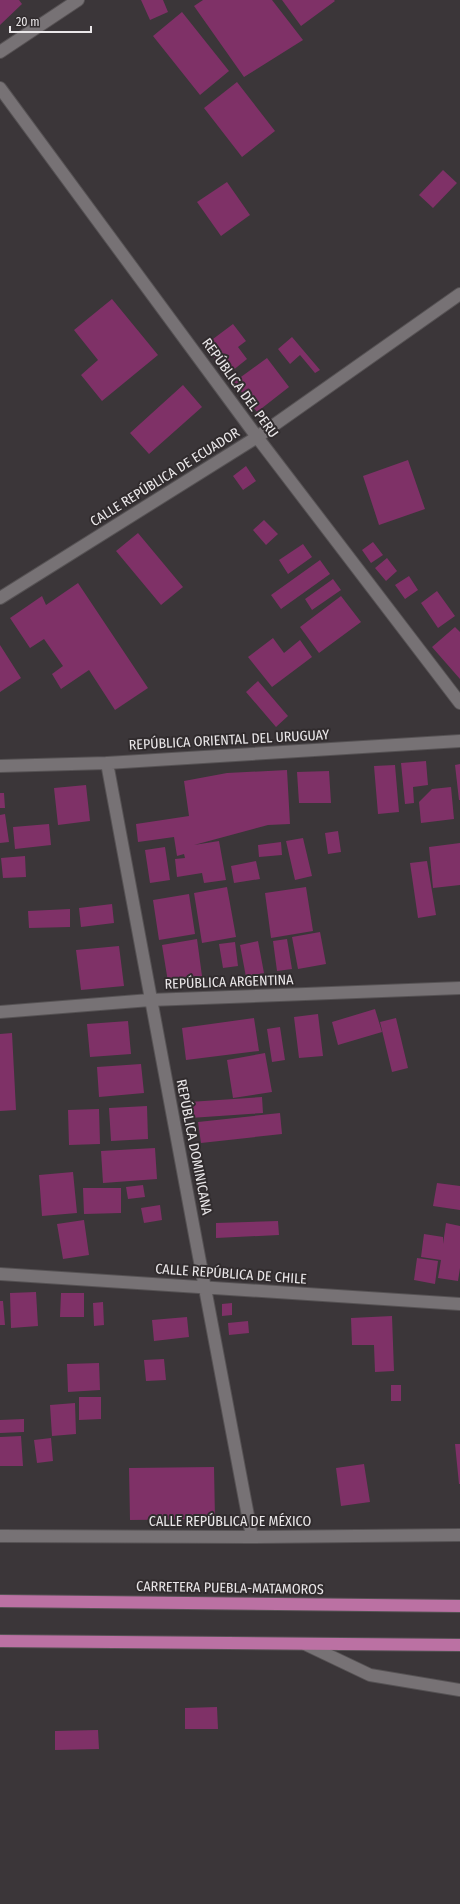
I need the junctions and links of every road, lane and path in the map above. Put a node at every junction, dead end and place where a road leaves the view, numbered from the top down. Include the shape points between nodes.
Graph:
1 (78, 0) edge
2 (0, 52) edge
3 (0, 88) edge
4 (460, 294) edge
5 (257, 437) junction
6 (0, 598) edge
7 (460, 703) edge
8 (460, 741) edge
9 (107, 762) junction
10 (0, 766) edge
11 (460, 988) edge
12 (150, 1000) junction
13 (0, 1012) edge
14 (0, 1274) edge
15 (206, 1287) junction
16 (460, 1304) edge
17 (460, 1535) edge
18 (0, 1536) edge
19 (252, 1537) junction
20 (0, 1601) edge
21 (460, 1606) edge
22 (0, 1641) edge
23 (305, 1644) junction
24 (460, 1645) edge
25 (460, 1690) edge

1 - 2 street
3 - 5 street, REPÚBLICA DEL PERU
4 - 5 street, CALLE REPÚBLICA DE ECUADOR
5 - 6 street, CALLE REPÚBLICA DE ECUADOR
5 - 7 street, REPÚBLICA DEL PERU
8 - 9 street, REPÚBLICA ORIENTAL DEL URUGUAY
9 - 10 street, REPÚBLICA ORIENTAL DEL URUGUAY
9 - 12 street, REPÚBLICA DOMINICANA
11 - 12 street, REPÚBLICA ARGENTINA
12 - 13 street, REPÚBLICA ARGENTINA
12 - 15 street, REPÚBLICA DOMINICANA
14 - 15 street, CALLE REPÚBLICA DE CHILE
15 - 16 street, CALLE REPÚBLICA DE CHILE
15 - 19 street, REPÚBLICA DOMINICANA
17 - 19 street, CALLE REPÚBLICA DE MÉXICO
18 - 19 street, CALLE REPÚBLICA DE MÉXICO
20 - 21 main road, CARRETERA PUEBLA-MATAMOROS
22 - 23 main road
23 - 24 main road
23 - 25 street via 370,1675

